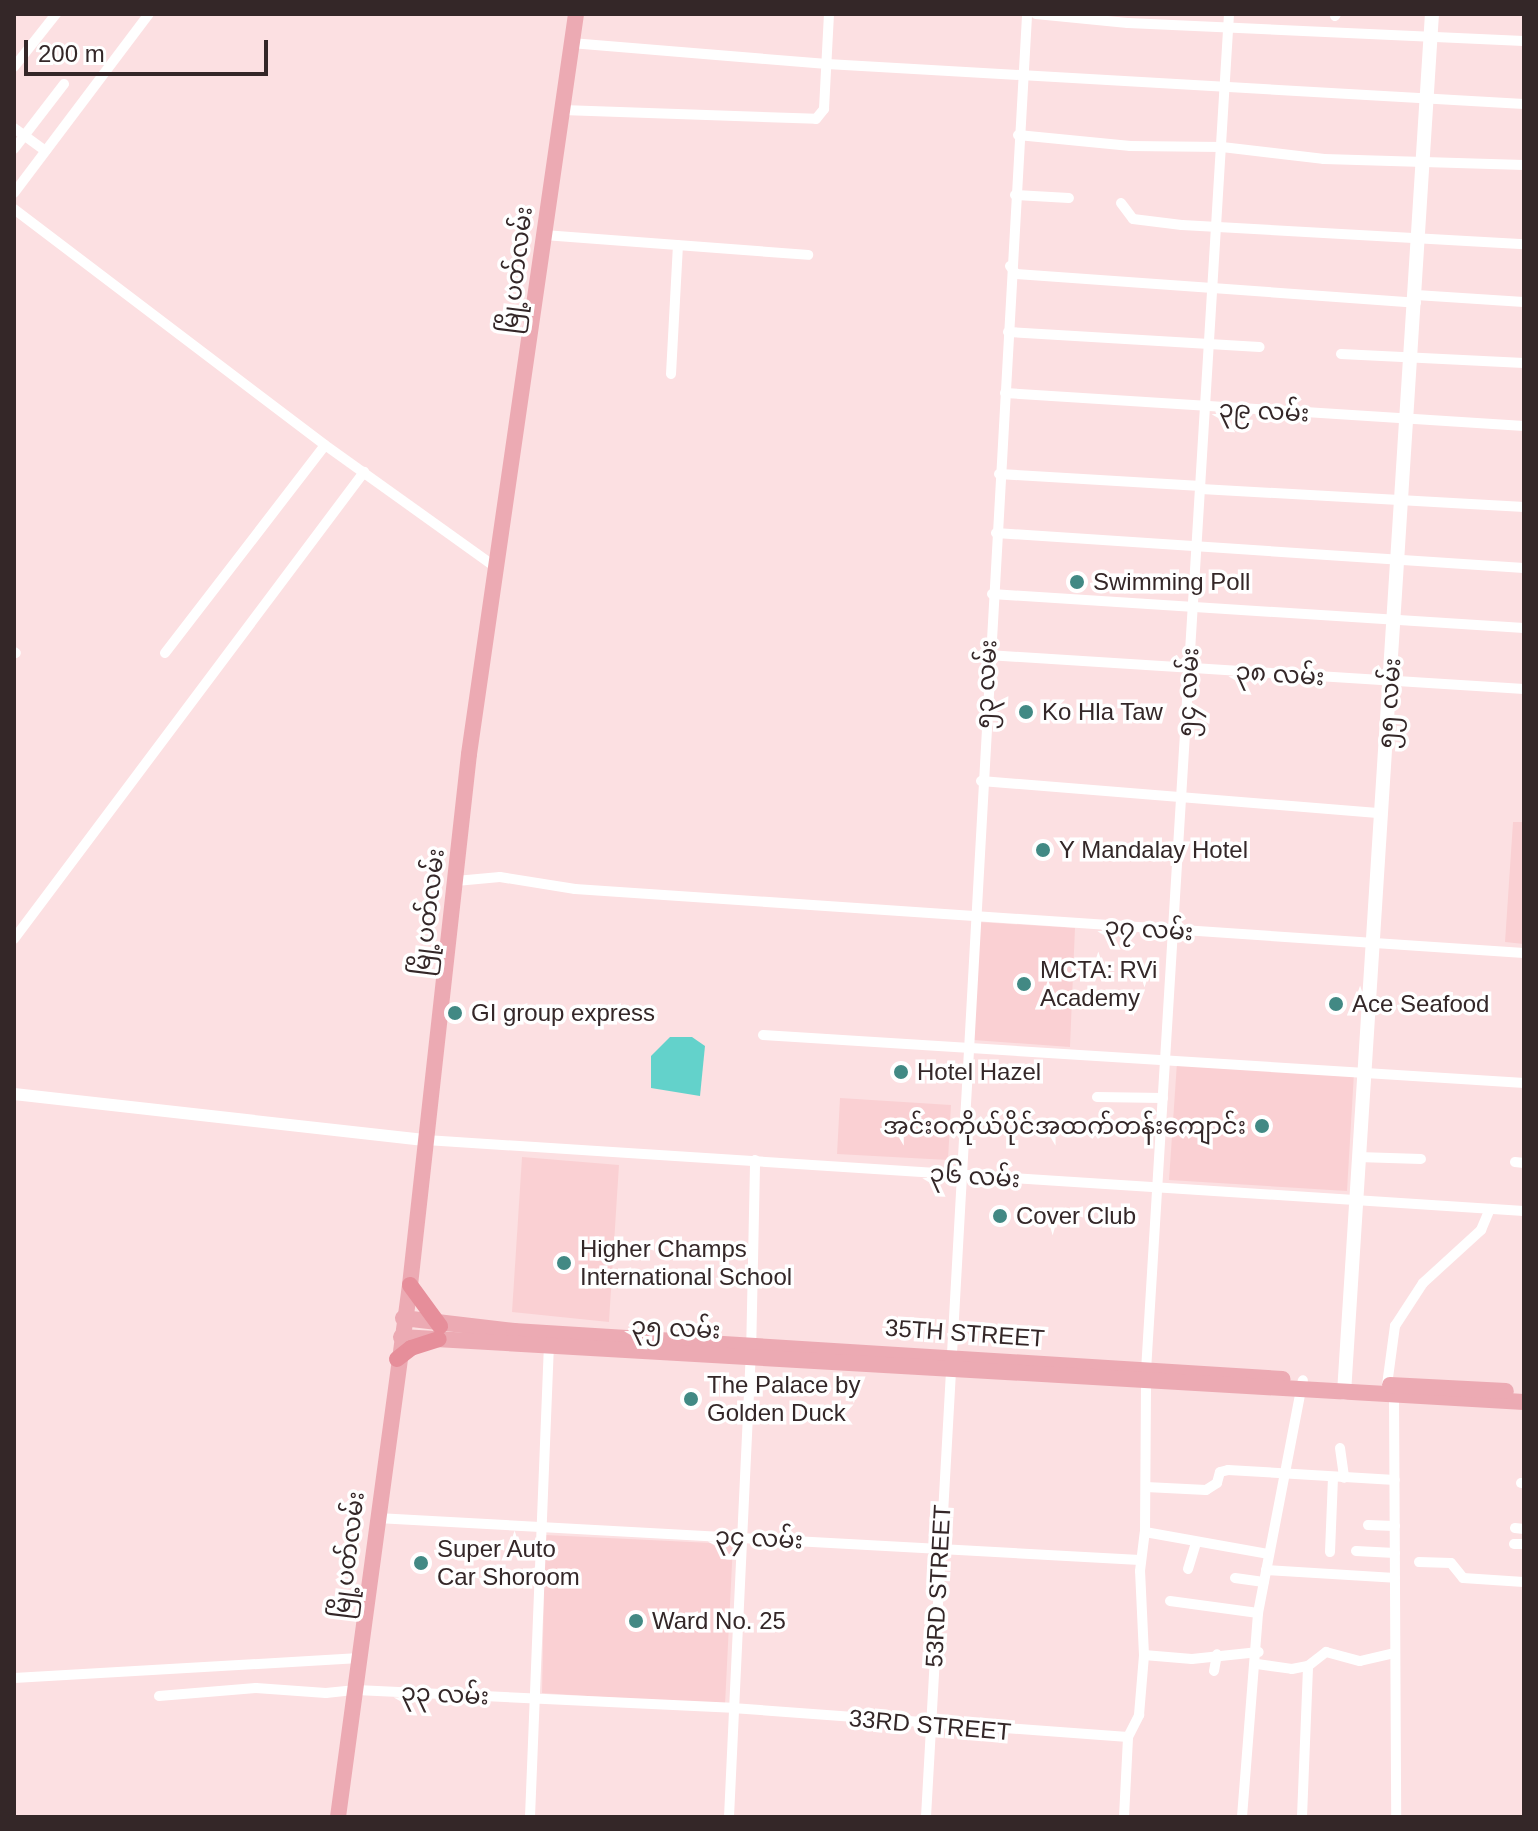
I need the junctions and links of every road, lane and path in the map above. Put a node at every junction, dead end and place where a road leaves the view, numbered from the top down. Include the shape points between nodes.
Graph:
1 (56, 14) edge
2 (149, 14) edge
3 (576, 14) edge
4 (829, 14) edge
5 (1027, 14) edge
6 (1036, 14) edge
7 (1229, 14) edge
8 (1432, 14) edge
9 (1228, 28) junction
10 (1430, 39) junction
11 (1524, 41) edge
12 (571, 43) junction
13 (827, 64) junction
14 (14, 67) edge
15 (1023, 73) junction
16 (64, 84) dead end
17 (1225, 86) junction
18 (1428, 100) junction
19 (1524, 104) edge
20 (562, 110) junction
21 (14, 128) edge
22 (24, 135) junction
23 (1018, 135) junction
24 (1222, 147) junction
25 (14, 149) edge
26 (46, 151) junction
27 (1424, 161) junction
28 (1524, 165) edge
29 (14, 193) edge
30 (1015, 195) junction
31 (1069, 198) dead end
32 (1121, 203) dead end
33 (14, 209) edge
34 (1216, 228) junction
35 (544, 235) junction
36 (1420, 238) junction
37 (1524, 244) edge
38 (678, 245) junction
39 (808, 255) dead end
40 (1010, 266) junction
41 (1212, 288) junction
42 (1416, 299) junction
43 (1524, 302) edge
44 (1008, 332) junction
45 (1209, 344) junction
46 (1260, 347) dead end
47 (1341, 354) dead end
48 (1411, 359) junction
49 (1524, 363) edge
50 (671, 374) dead end
51 (1005, 393) junction
52 (1205, 407) junction
53 (1408, 419) junction
54 (1524, 426) edge
55 (325, 445) junction
56 (364, 472) junction
57 (999, 474) junction
58 (1201, 487) junction
59 (1403, 499) junction
60 (1524, 507) edge
61 (996, 533) junction
62 (1198, 545) junction
63 (1398, 561) junction
64 (1524, 568) edge
65 (498, 569) junction
66 (992, 594) junction
67 (1193, 608) junction
68 (1395, 619) junction
69 (1524, 628) edge
70 (165, 653) dead end
71 (988, 655) junction
72 (1189, 668) junction
73 (1391, 681) junction
74 (1524, 689) edge
75 (981, 781) junction
76 (1181, 801) junction
77 (1381, 813) junction
78 (456, 881) junction
79 (975, 917) junction
80 (1173, 932) junction
81 (14, 939) edge
82 (1371, 945) junction
83 (1524, 953) edge
84 (763, 1035) dead end
85 (967, 1047) junction
86 (1166, 1058) junction
87 (1363, 1072) junction
88 (1524, 1083) edge
89 (14, 1094) edge
90 (1097, 1097) dead end
91 (1163, 1098) junction
92 (426, 1140) junction
93 (1358, 1157) junction
94 (1421, 1159) dead end
95 (755, 1160) junction
96 (959, 1175) junction
97 (1158, 1188) junction
98 (1356, 1202) junction
99 (1490, 1209) junction
100 (1524, 1211) edge
101 (410, 1285) junction
102 (403, 1318) junction
103 (440, 1332) junction
104 (401, 1337) junction
105 (513, 1338) junction
106 (549, 1347) junction
107 (751, 1351) junction
108 (397, 1359) junction
109 (949, 1361) junction
110 (1147, 1377) junction
111 (1303, 1386) junction
112 (1344, 1388) junction
113 (1390, 1390) junction
114 (1524, 1392) edge
115 (1524, 1402) edge
116 (1340, 1448) dead end
117 (1286, 1476) junction
118 (1338, 1478) junction
119 (1395, 1480) junction
120 (1146, 1487) junction
121 (377, 1518) junction
122 (1368, 1525) dead end
123 (540, 1526) junction
124 (1395, 1526) junction
125 (1145, 1532) junction
126 (740, 1536) junction
127 (1196, 1542) junction
128 (940, 1549) junction
129 (1356, 1551) dead end
130 (1330, 1552) dead end
131 (1395, 1553) junction
132 (1269, 1554) junction
133 (1140, 1560) junction
134 (1419, 1562) dead end
135 (1188, 1569) dead end
136 (1265, 1576) junction
137 (1235, 1578) dead end
138 (1395, 1578) junction
139 (1524, 1582) edge
140 (1170, 1601) dead end
141 (1258, 1613) junction
142 (1395, 1653) junction
143 (1217, 1654) junction
144 (1144, 1655) junction
145 (359, 1658) junction
146 (1258, 1658) junction
147 (1308, 1666) junction
148 (1214, 1671) dead end
149 (14, 1678) edge
150 (356, 1690) junction
151 (159, 1696) dead end
152 (535, 1699) junction
153 (732, 1708) junction
154 (930, 1726) junction
155 (1128, 1737) junction
156 (338, 1817) edge
157 (530, 1817) edge
158 (729, 1817) edge
159 (926, 1817) edge
160 (1124, 1817) edge
161 (1242, 1817) edge
162 (1302, 1817) edge
163 (1396, 1817) edge

1 - 14 street
2 - 26 street
3 - 12 main road, မြို့ပတ်လမ်း
4 - 13 street
5 - 15 street, ၅၃ လမ်း
6 - 9 street
7 - 9 street, ၅၄ လမ်း
8 - 10 main road, ၅၅ လမ်း
9 - 10 street
9 - 17 street, ၅၄ လမ်း
10 - 11 street
10 - 18 main road, ၅၅ လမ်း
12 - 13 street
12 - 20 main road, မြို့ပတ်လမ်း
13 - 15 street
13 - 20 street via 824,109 808,122
15 - 17 street
15 - 23 street, ၅၃ လမ်း
16 - 22 street
17 - 18 street
17 - 24 street, ၅၄ လမ်း
18 - 19 street
18 - 27 main road, ၅၅ လမ်း
20 - 35 main road, မြို့ပတ်လမ်း
21 - 22 street
22 - 25 street
22 - 26 street
23 - 24 street via 1130,146
23 - 30 street, ၅၃ လမ်း
24 - 27 street via 1324,159
24 - 34 street, ၅၄ လမ်း
26 - 29 street
27 - 28 street
27 - 36 main road, ၅၅ လမ်း
30 - 31 street
30 - 40 street, ၅၃ လမ်း
32 - 34 street via 1133,219
33 - 55 street
34 - 36 street
34 - 41 street, ၅၄ လမ်း
35 - 38 street
35 - 65 main road, မြို့ပတ်လမ်း
36 - 37 street
36 - 42 main road, ၅၅ လမ်း
38 - 39 street
38 - 50 street
40 - 41 street via 1016,274
40 - 44 street, ၅၃ လမ်း
41 - 42 street
41 - 45 street, ၅၄ လမ်း
42 - 43 street
42 - 48 main road, ၅၅ လမ်း
44 - 45 street
44 - 51 street, ၅၃ လမ်း
45 - 46 street
45 - 52 street, ၅၄ လမ်း
47 - 48 street
48 - 49 street
48 - 53 main road, ၅၅ လမ်း
51 - 52 street, ၃၉ လမ်း
51 - 57 street, ၅၃ လမ်း
52 - 53 street, ၃၉ လမ်း
52 - 58 street, ၅၄ လမ်း
53 - 54 street, ၃၉ လမ်း
53 - 59 main road, ၅၅ လမ်း
55 - 56 street
55 - 70 street
56 - 65 street
56 - 81 street
57 - 58 street
57 - 61 street, ၅၃ လမ်း
58 - 59 street
58 - 62 street, ၅၄ လမ်း
59 - 60 street
59 - 63 main road, ၅၅ လမ်း
61 - 62 street
61 - 66 street, ၅၃ လမ်း
62 - 63 street
62 - 67 street, ၅၄ လမ်း
63 - 64 street
63 - 68 main road, ၅၅ လမ်း
65 - 78 main road, မြို့ပတ်လမ်း via 469,754
66 - 67 street
66 - 71 street, ၅၃ လမ်း
67 - 68 street
67 - 72 street, ၅၄ လမ်း
68 - 69 street
68 - 73 main road, ၅၅ လမ်း
71 - 72 street, ၃၈ လမ်း
71 - 75 street, ၅၃ လမ်း
72 - 73 street, ၃၈ လမ်း
72 - 76 street, ၅၄ လမ်း
73 - 74 street, ၃၈ လမ်း
73 - 77 main road, ၅၅ လမ်း
75 - 76 street
75 - 79 street, ၅၃ လမ်း
76 - 77 street
76 - 80 street, ၅၄ လမ်း
77 - 82 main road, ၅၅ လမ်း
78 - 79 street, ၃၇ လမ်း via 500,877 527,885
78 - 92 main road, မြို့ပတ်လမ်း
79 - 80 street, ၃၇ လမ်း
79 - 85 street, ၅၃ လမ်း
80 - 82 street, ၃၇ လမ်း
80 - 86 street, ၅၄ လမ်း
82 - 83 street, ၃၇ လမ်း
82 - 87 main road, ၅၅ လမ်း
84 - 85 street
85 - 86 street
85 - 96 street, ၅၃ လမ်း
86 - 87 street
86 - 91 street, ၅၄ လမ်း
87 - 88 street
87 - 93 main road, ၅၅ လမ်း
89 - 92 street
90 - 91 street
91 - 97 street, ၅၄ လမ်း
92 - 95 street, ၃၆ လမ်း
92 - 101 main road, မြို့ပတ်လမ်း
93 - 94 street
93 - 98 main road, ၅၅ လမ်း
95 - 96 street, ၃၆ လမ်း
95 - 107 street
96 - 97 street, ၃၆ လမ်း
96 - 109 street, ၅၃ လမ်း
97 - 98 street, ၃၆ လမ်း
97 - 110 street, ၅၄ လမ်း
98 - 99 street, ၃၆ လမ်း
98 - 112 main road, ၅၅ လမ်း
99 - 100 street, ၃၆ လမ်း
99 - 113 street via 1481,1230 1423,1283 1395,1326
101 - 102 main road, မြို့ပတ်လမ်း
101 - 103 highway
102 - 103 main road
102 - 104 main road, မြို့ပတ်လမ်း
103 - 104 main road
103 - 105 main road
103 - 108 highway
104 - 108 main road, မြို့ပတ်လမ်း
105 - 106 main road, ၃၅ လမ်း
105 - 107 main road
106 - 107 main road, ၃၅ လမ်း
106 - 123 street
107 - 109 main road, ၃၅ လမ်း
107 - 126 street
108 - 121 main road, မြို့ပတ်လမ်း
109 - 110 main road, 35TH STREET
109 - 128 street, 53RD STREET
110 - 111 main road, 35TH STREET
110 - 120 street, ၅၄ လမ်း
111 - 112 main road, 35TH STREET
111 - 117 street
112 - 113 main road, 35TH STREET
113 - 114 main road, 35TH STREET
113 - 115 main road, 35TH STREET
113 - 119 street
116 - 118 street
117 - 118 street
117 - 120 street via 1228,1470 1206,1490
117 - 132 street
118 - 119 street
118 - 130 street
119 - 124 street
120 - 125 street, ၅၄ လမ်း
121 - 123 street, ၃၄ လမ်း
121 - 145 main road, မြို့ပတ်လမ်း
122 - 124 street
123 - 126 street, ၃၄ လမ်း
123 - 152 street
124 - 131 street
125 - 127 street
125 - 133 street, ၅၄ လမ်း
126 - 128 street, ၃၄ လမ်း
126 - 153 street
127 - 132 street
127 - 135 street
128 - 133 street, ၃၄ လမ်း
128 - 154 street, 53RD STREET
129 - 131 street
131 - 138 street
132 - 136 street
133 - 144 street, ၅၄ လမ်း
134 - 139 street via 1447,1561 1463,1578
136 - 137 street
136 - 138 street
136 - 141 street
138 - 142 street
140 - 141 street
141 - 146 street
142 - 147 street via 1360,1661 1326,1652
142 - 163 street
143 - 144 street via 1192,1659
143 - 146 street
143 - 148 street
144 - 155 street, ၅၄ လမ်း via 1139,1715
145 - 149 street
145 - 150 main road, မြို့ပတ်လမ်း
146 - 147 street
146 - 161 street
147 - 162 street
150 - 151 street, ၃၃ လမ်း via 256,1688
150 - 152 street, ၃၃ လမ်း
150 - 156 main road, မြို့ပတ်လမ်း
152 - 153 street, ၃၃ လမ်း
152 - 157 street
153 - 154 street, 33RD STREET
153 - 158 street
154 - 155 street, 33RD STREET
154 - 159 street, 53RD STREET
155 - 160 street, ၅၄ လမ်း

